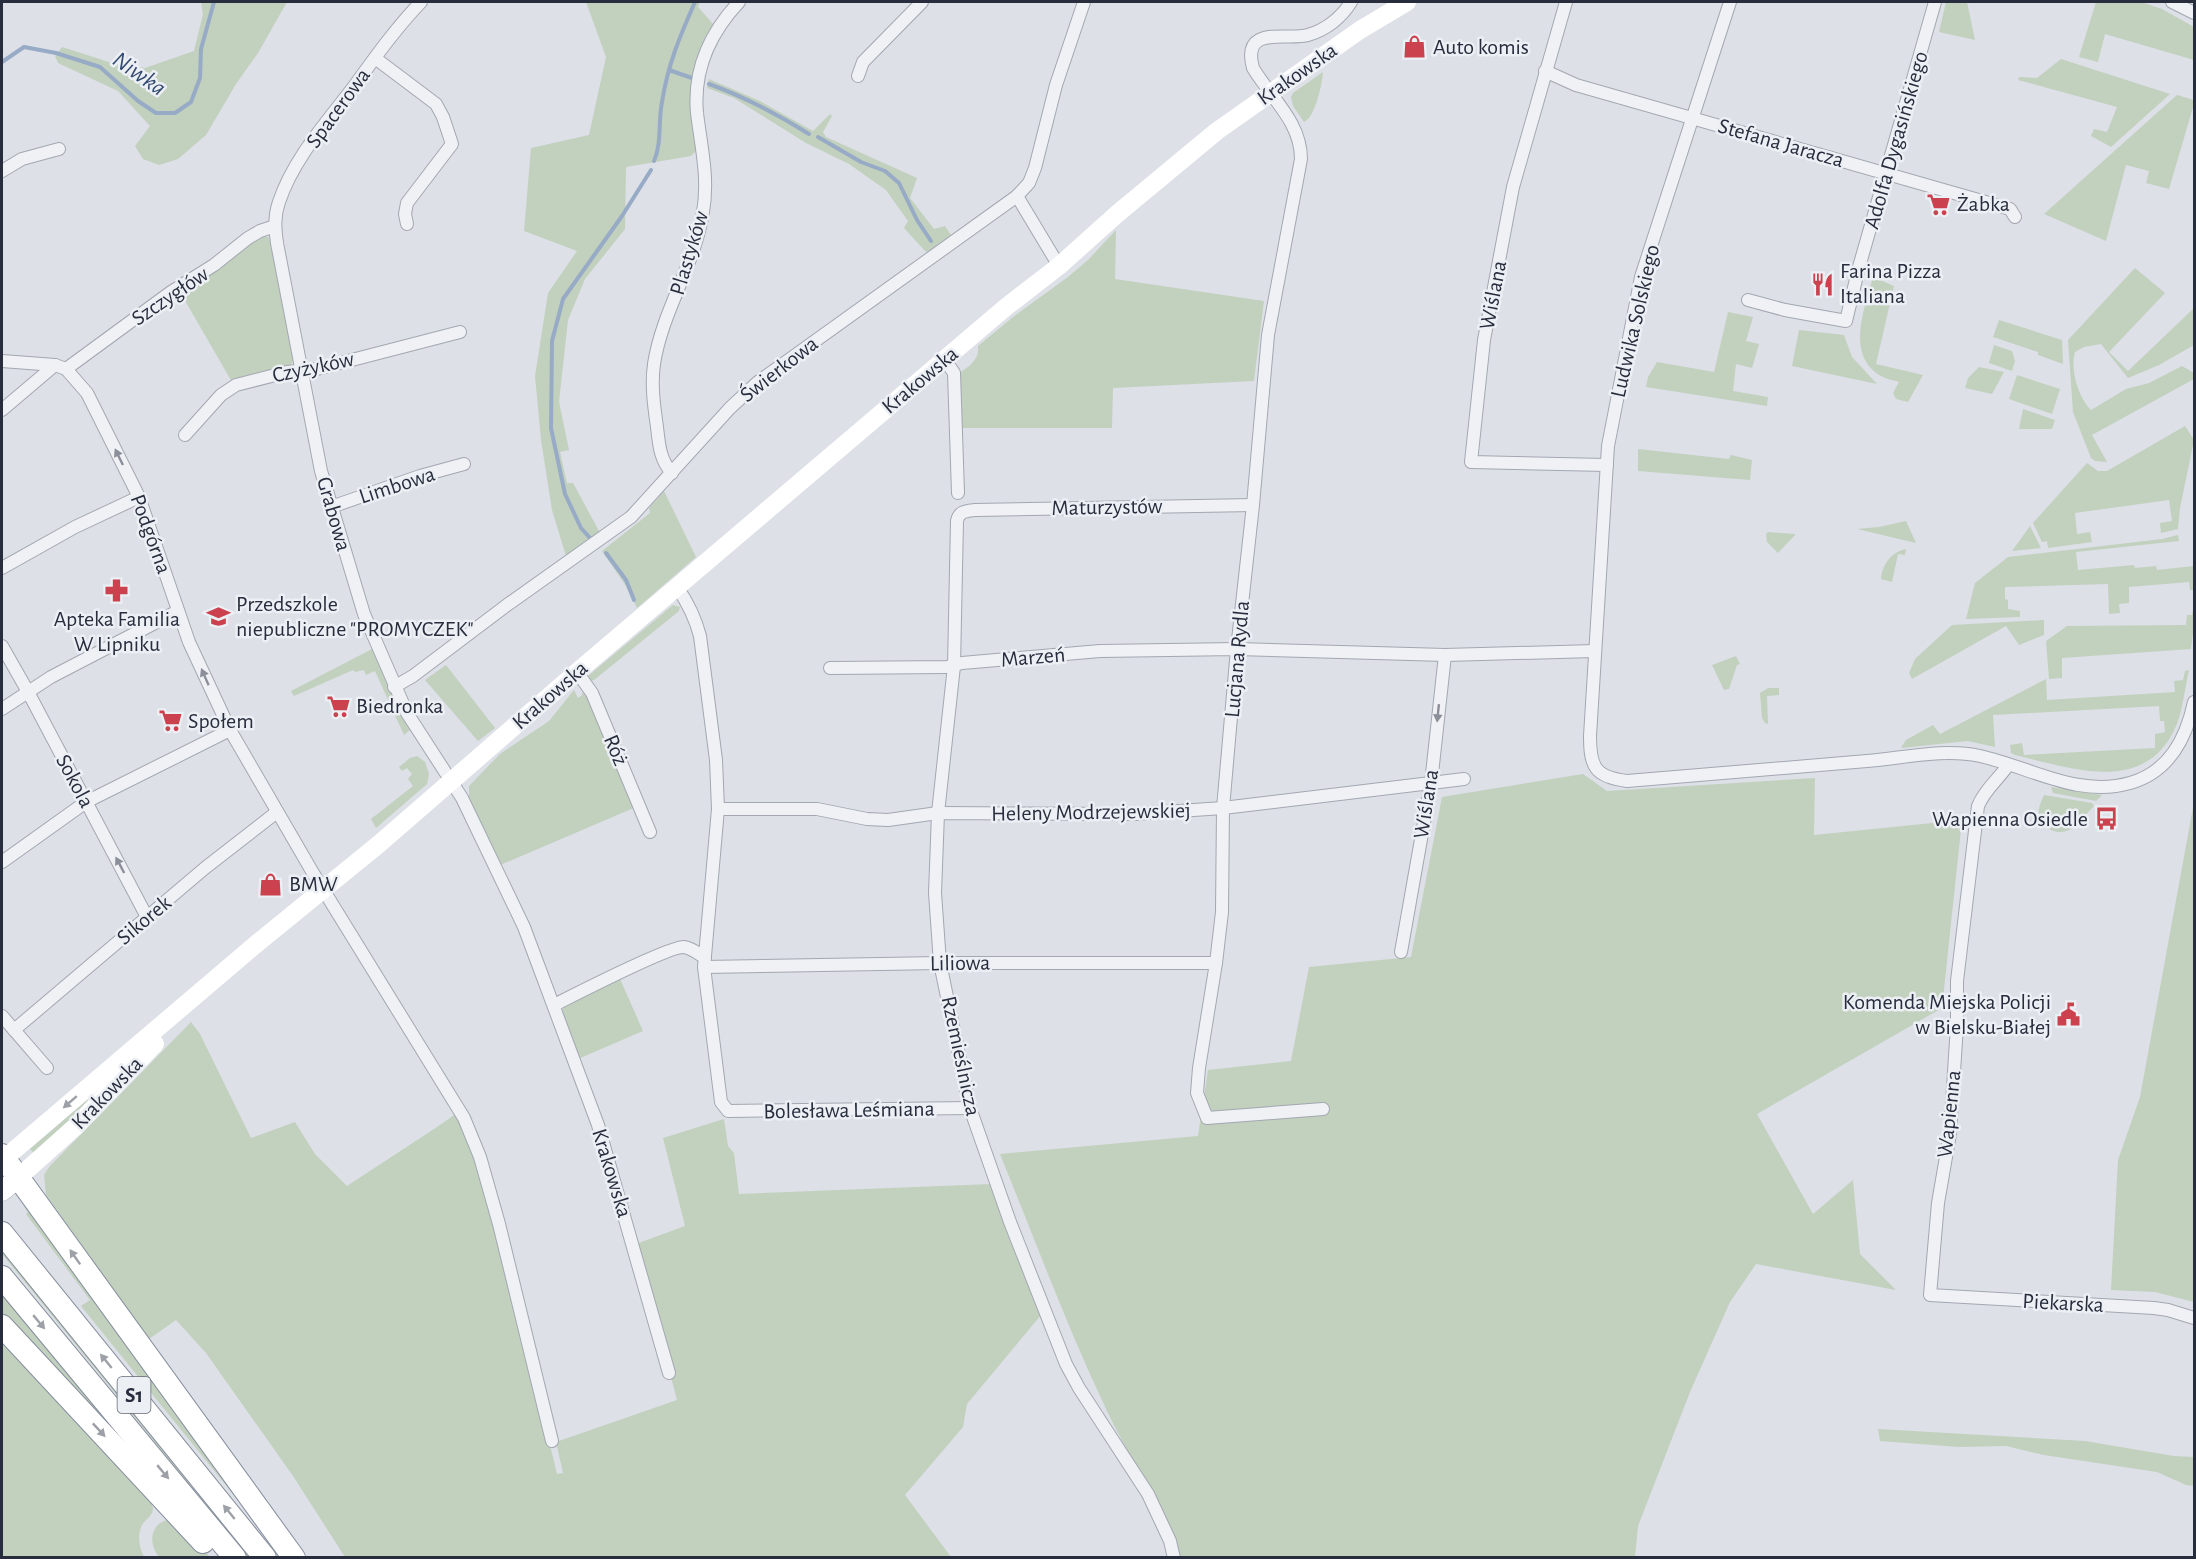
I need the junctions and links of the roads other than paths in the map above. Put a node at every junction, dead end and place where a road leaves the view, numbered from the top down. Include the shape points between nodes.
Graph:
1 (421, 2) edge
2 (739, 2) edge
3 (922, 2) edge
4 (1084, 2) edge
5 (1352, 2) edge
6 (1407, 2) edge
7 (1566, 2) edge
8 (1730, 2) edge
9 (1935, 2) edge
10 (2172, 2) edge
11 (2194, 13) edge
12 (375, 58) junction
13 (1545, 71) junction
14 (858, 76) dead end
15 (1270, 93) junction
16 (1692, 117) junction
17 (59, 149) dead end
18 (2, 171) edge
19 (1886, 173) junction
20 (1017, 196) junction
21 (2015, 217) dead end
22 (407, 224) dead end
23 (275, 226) junction
24 (1059, 267) junction
25 (1748, 300) dead end
26 (460, 332) dead end
27 (945, 360) junction
28 (2, 361) edge
29 (60, 367) junction
30 (301, 371) junction
31 (2, 410) edge
32 (185, 435) dead end
33 (464, 464) dead end
34 (1606, 465) junction
35 (672, 473) junction
36 (958, 493) dead end
37 (139, 497) junction
38 (1253, 505) junction
39 (331, 507) junction
40 (962, 513) joint
41 (2, 568) edge
42 (677, 587) junction
43 (178, 610) junction
44 (2, 646) edge
45 (1237, 649) junction
46 (1595, 651) junction
47 (1445, 655) junction
48 (954, 666) junction
49 (830, 668) dead end
50 (577, 672) junction
51 (394, 687) junction
52 (27, 690) junction
53 (2194, 702) edge
54 (2, 708) edge
55 (230, 730) junction
56 (2008, 765) junction
57 (1464, 778) dead end
58 (450, 782) junction
59 (1431, 783) junction
60 (86, 802) junction
61 (1223, 808) junction
62 (718, 809) junction
63 (276, 812) junction
64 (938, 813) junction
65 (650, 832) dead end
66 (2, 862) edge
67 (324, 890) junction
68 (147, 916) junction
69 (1401, 952) dead end
70 (705, 962) junction
71 (940, 963) junction
72 (1216, 963) junction
73 (205, 988) junction
74 (554, 1005) junction
75 (2, 1016) edge
76 (14, 1030) junction
77 (47, 1068) dead end
78 (970, 1108) junction
79 (1323, 1109) dead end
80 (3, 1158) edge
81 (19, 1177) junction
82 (2, 1191) edge
83 (2, 1233) edge
84 (2, 1277) edge
85 (1930, 1295) joint
86 (2194, 1318) edge
87 (2, 1326) edge
88 (669, 1373) dead end
89 (552, 1442) dead end
90 (218, 1557) edge
91 (235, 1557) edge
92 (266, 1557) edge
93 (294, 1557) edge
94 (1174, 1557) edge

1 - 12 street, Spacerowa
2 - 35 street, Plastyków via 717,27 699,72 697,111 706,187 703,213 654,363 661,457
3 - 14 street via 863,62
4 - 20 street, Świerkowa via 1056,85 1035,168 1029,183
5 - 15 street, Lucjana Rydla via 1319,31 1306,36 1267,36 1257,42 1252,51 1253,68
6 - 15 main road, Krakowska
7 - 13 street, Wiślana
8 - 16 street, Ludwika Solskiego
9 - 19 street, Adolfa Dygasińskiego
10 - 11 street
12 - 22 street via 436,104 452,144 407,203
12 - 23 street, Spacerowa via 304,154 279,200
13 - 16 street, Stefana Jaracza via 1576,85
13 - 34 street, Wiślana via 1513,187 1484,340 1471,462
15 - 24 main road, Krakowska via 1180,160
15 - 38 street, Lucjana Rydla via 1293,125 1301,145 1301,159 1268,335
16 - 19 street, Stefana Jaracza
16 - 34 street, Ludwika Solskiego via 1641,277
17 - 18 street via 22,159
19 - 21 street, Stefana Jaracza via 2010,209
19 - 25 street, Adolfa Dygasińskiego via 1846,321
20 - 24 street
20 - 35 street, Świerkowa via 758,382
23 - 29 street, Szczygłów via 248,238 214,265
23 - 30 street, Grabowa
24 - 27 main road, Krakowska
26 - 30 street, Czyżyków
27 - 36 street via 954,373
27 - 42 main road, Krakowska
28 - 29 street
29 - 31 street, Szczygłów
37 -> 29 street, Podgórna via 94,405 76,380
30 - 32 street, Czyżyków via 236,384
30 - 39 street, Grabowa
33 - 39 street, Limbowa
34 - 46 street, Ludwika Solskiego
35 - 51 street, Świerkowa via 612,532
37 - 41 street
37 - 43 street, Podgórna
38 - 40 street, Maturzystów
38 - 45 street, Lucjana Rydla
39 - 51 street, Grabowa via 364,614
40 - 48 street, Rzemieślnicza via 957,520
42 - 50 main road, Krakowska
42 - 62 street via 689,604 700,636 715,749
43 - 52 street
55 -> 43 street, Podgórna
44 - 52 street, Sokola
45 - 47 street
45 - 48 street, Marzeń via 1092,652
45 - 61 street, Lucjana Rydla
46 - 47 street
46 - 56 street, Ludwika Solskiego via 1590,753 1593,764 1609,778 1627,781 1932,753 1979,755
47 -> 59 street, Wiślana
48 - 49 street, Marzeń
48 - 64 street, Rzemieślnicza
50 - 58 main road, Krakowska
50 - 65 street, Róż via 592,693
51 - 58 street, Grabowa
52 - 54 street
52 - 60 street, Sokola
53 - 56 street via 2174,753 2137,781 2117,786 2078,786
55 - 60 street
55 - 63 street, Podgórna
56 - 85 street, Wapienna via 1978,806 1957,981 1950,1134 1938,1203
57 - 59 street, Heleny Modrzejewskiej
58 - 67 main road, Krakowska
58 - 74 street, Krakowska via 462,798 524,927
59 - 61 street, Heleny Modrzejewskiej
59 - 69 street, Wiślana
60 - 66 street
68 -> 60 street, Sokola
61 - 64 street, Heleny Modrzejewskiej via 1135,814
61 - 72 street, Lucjana Rydla via 1222,912
62 - 64 street, Heleny Modrzejewskiej via 817,809 888,820
62 - 70 street
63 - 67 street, Podgórna
63 - 68 street, Sikorek
64 - 71 street, Rzemieślnicza via 935,893
67 - 73 main road, Krakowska
67 - 89 street via 472,1135 507,1257
68 - 76 street, Sikorek
70 - 71 street, Liliowa
70 - 74 street via 691,949 680,947
70 - 78 street, Bolesława Leśmiana via 719,1097 728,1111
71 - 72 street, Liliowa
71 - 78 street, Rzemieślnicza
72 - 79 street, Lucjana Rydla via 1197,1093 1207,1118
73 -> 80 main road, Krakowska
73 - 81 main road, Krakowska via 86,1116
74 - 88 street, Krakowska via 598,1125
75 - 76 street
76 - 77 street
78 - 94 street, Rzemieślnicza via 1066,1364 1148,1494
80 - 81 highway
81 - 82 main road, Krakowska
93 -> 81 highway
92 -> 83 highway, S1
84 -> 91 highway, S1
85 - 86 street, Piekarska via 2154,1308
87 -> 90 highway

